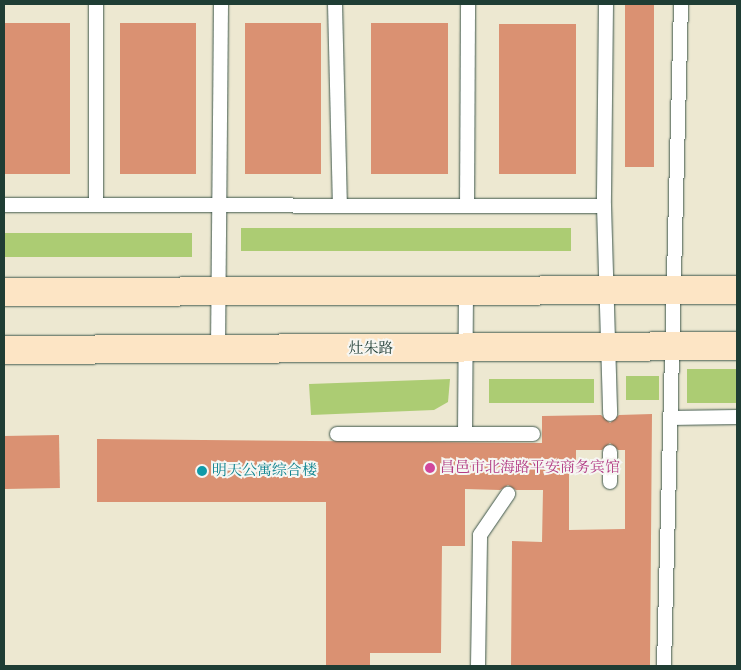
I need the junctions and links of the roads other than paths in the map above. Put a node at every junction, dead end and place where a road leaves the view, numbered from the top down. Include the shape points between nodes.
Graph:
1 (96, 4) edge
2 (221, 4) edge
3 (335, 4) edge
4 (468, 4) edge
5 (606, 4) edge
6 (681, 4) edge
7 (4, 205) edge
8 (96, 205) junction
9 (218, 205) junction
10 (340, 205) junction
11 (467, 205) junction
12 (604, 206) junction
13 (737, 290) edge
14 (466, 291) junction
15 (608, 291) junction
16 (672, 291) junction
17 (4, 292) edge
18 (219, 292) junction
19 (610, 346) junction
20 (671, 346) junction
21 (737, 346) edge
22 (218, 349) junction
23 (466, 349) junction
24 (4, 350) edge
25 (610, 414) dead end
26 (737, 417) edge
27 (670, 418) junction
28 (337, 434) dead end
29 (465, 434) junction
30 (534, 434) dead end
31 (610, 452) dead end
32 (610, 482) dead end
33 (508, 494) dead end
34 (478, 666) edge
35 (664, 666) edge

1 - 8 lane
2 - 9 lane
3 - 10 lane
4 - 11 lane
5 - 12 lane
6 - 16 lane
7 - 8 lane
8 - 9 lane
9 - 10 lane
9 - 18 lane
10 - 11 lane
11 - 12 lane
12 - 15 lane
13 - 16 main road
14 - 15 main road
14 - 18 main road
14 - 23 lane
15 - 16 main road
15 - 19 lane
16 - 20 lane
17 - 18 main road
18 - 22 lane
19 - 20 main road, 灶朱路
19 - 23 main road, 灶朱路
19 - 25 lane
20 - 21 main road, 灶朱路
20 - 27 lane
22 - 23 main road, 灶朱路
22 - 24 main road, 灶朱路
23 - 29 lane
26 - 27 lane
27 - 35 lane
28 - 29 lane
29 - 30 lane
31 - 32 lane
33 - 34 lane via 480,535

